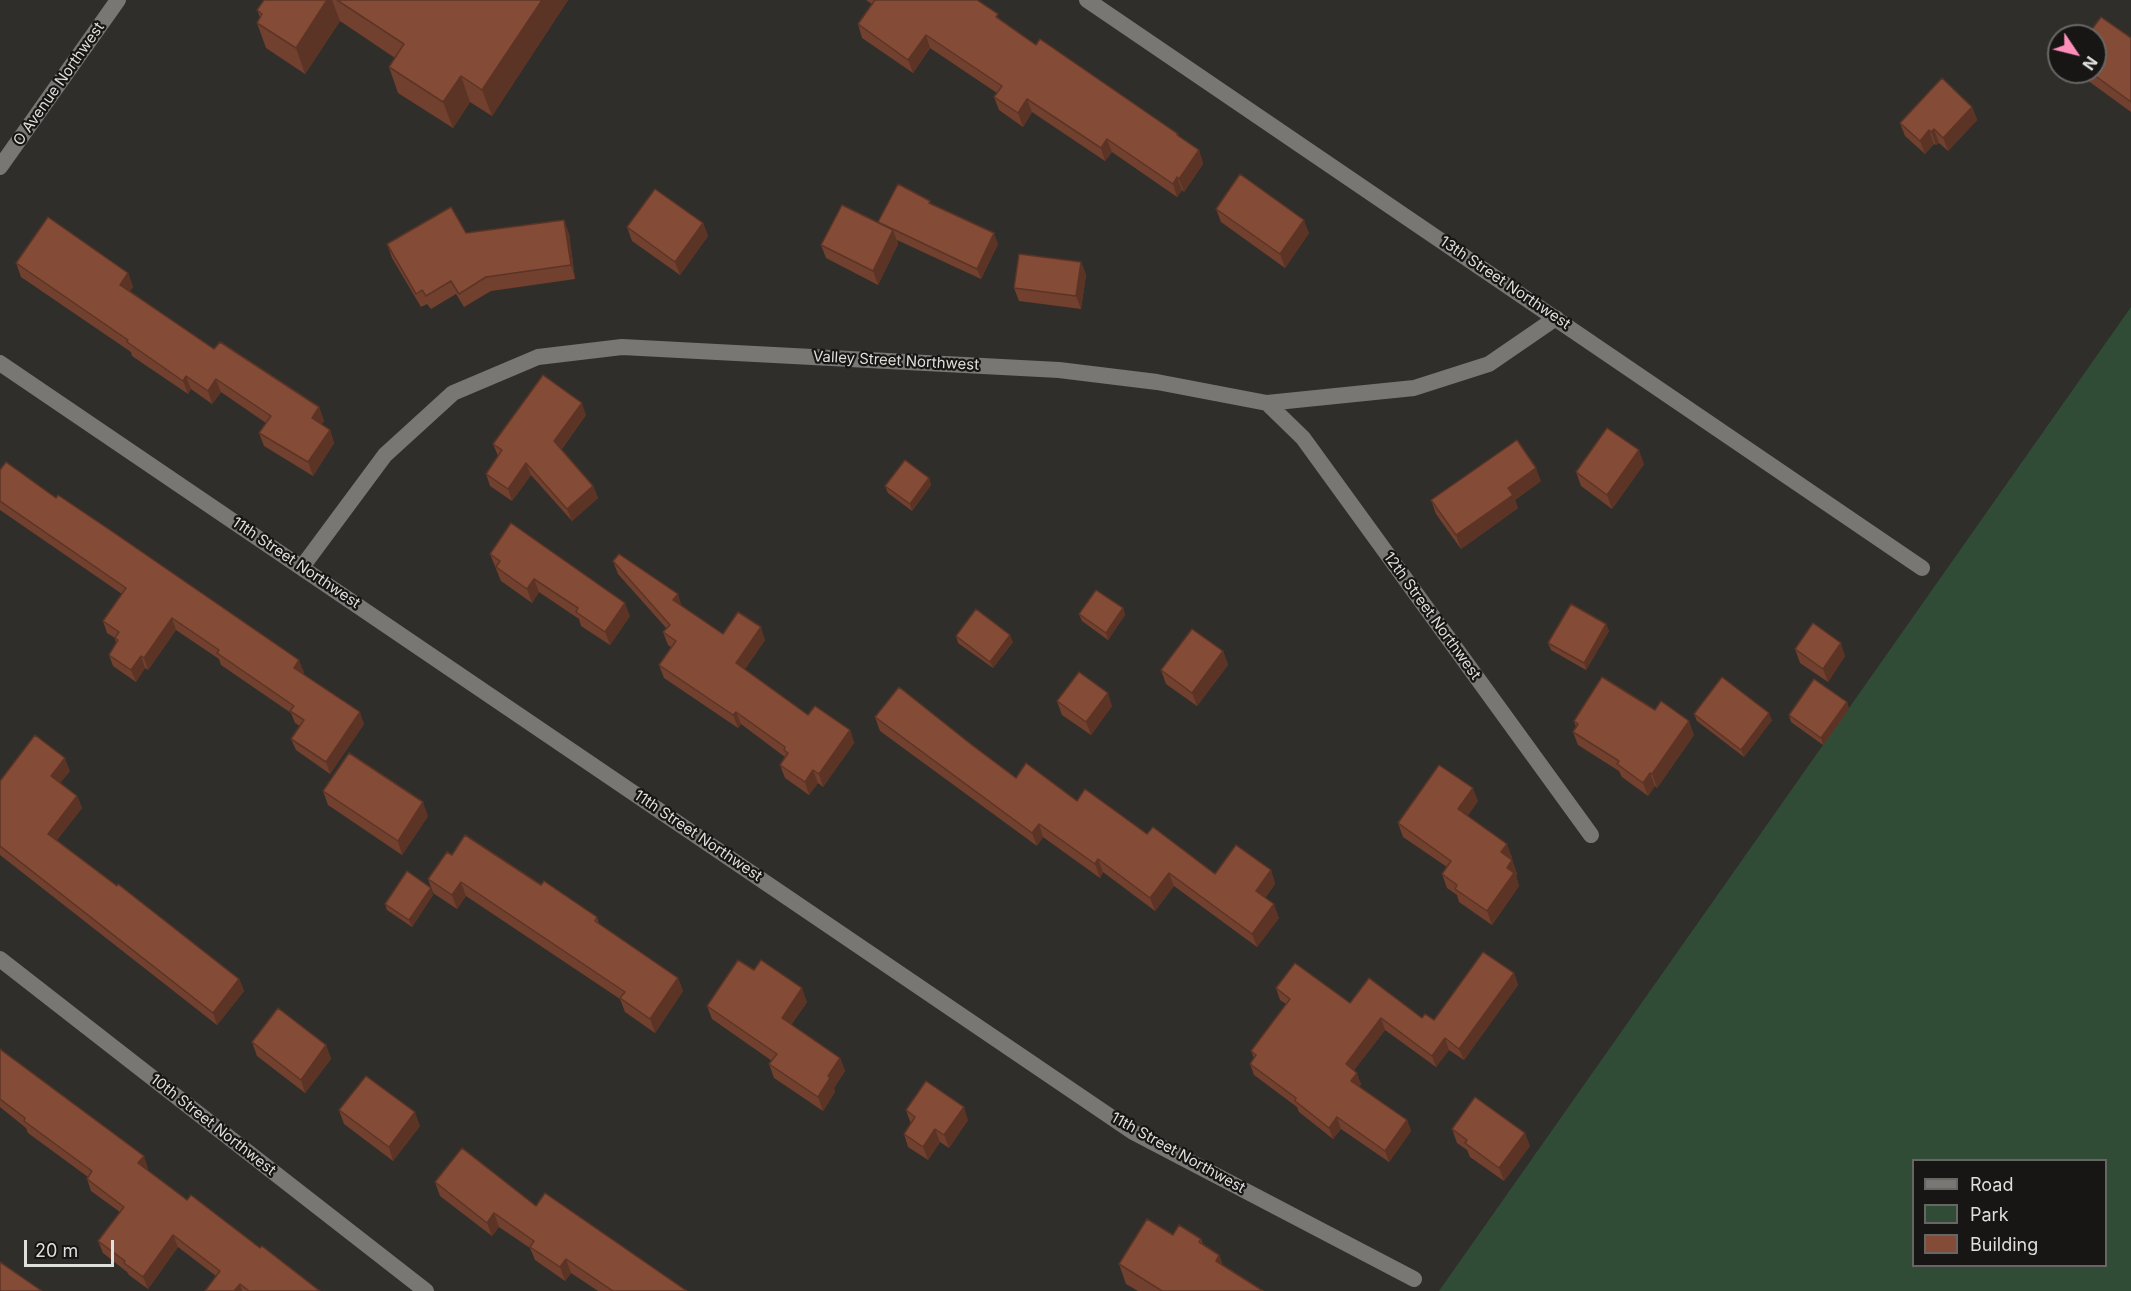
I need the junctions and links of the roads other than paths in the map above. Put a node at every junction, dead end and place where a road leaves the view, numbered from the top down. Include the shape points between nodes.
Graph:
1 (118, 0) edge
2 (1087, 0) edge
3 (0, 167) edge
4 (1556, 318) junction
5 (0, 363) edge
6 (1267, 403) junction
7 (302, 567) junction
8 (1922, 568) dead end
9 (1591, 835) dead end
10 (0, 958) edge
11 (1414, 1279) dead end
12 (426, 1291) edge

1 - 3 street, O Avenue Northwest
2 - 4 street, 13th Street Northwest
4 - 6 street, Valley Street Northwest via 1490,364 1414,388
4 - 8 street, 13th Street Northwest
5 - 7 street, 11th Street Northwest
6 - 7 street, Valley Street Northwest via 1157,382 1059,370 622,347 538,357 453,393 385,455
6 - 9 street, 12th Street Northwest via 1302,438
7 - 11 street, 11th Street Northwest via 1133,1132
10 - 12 street, 10th Street Northwest

